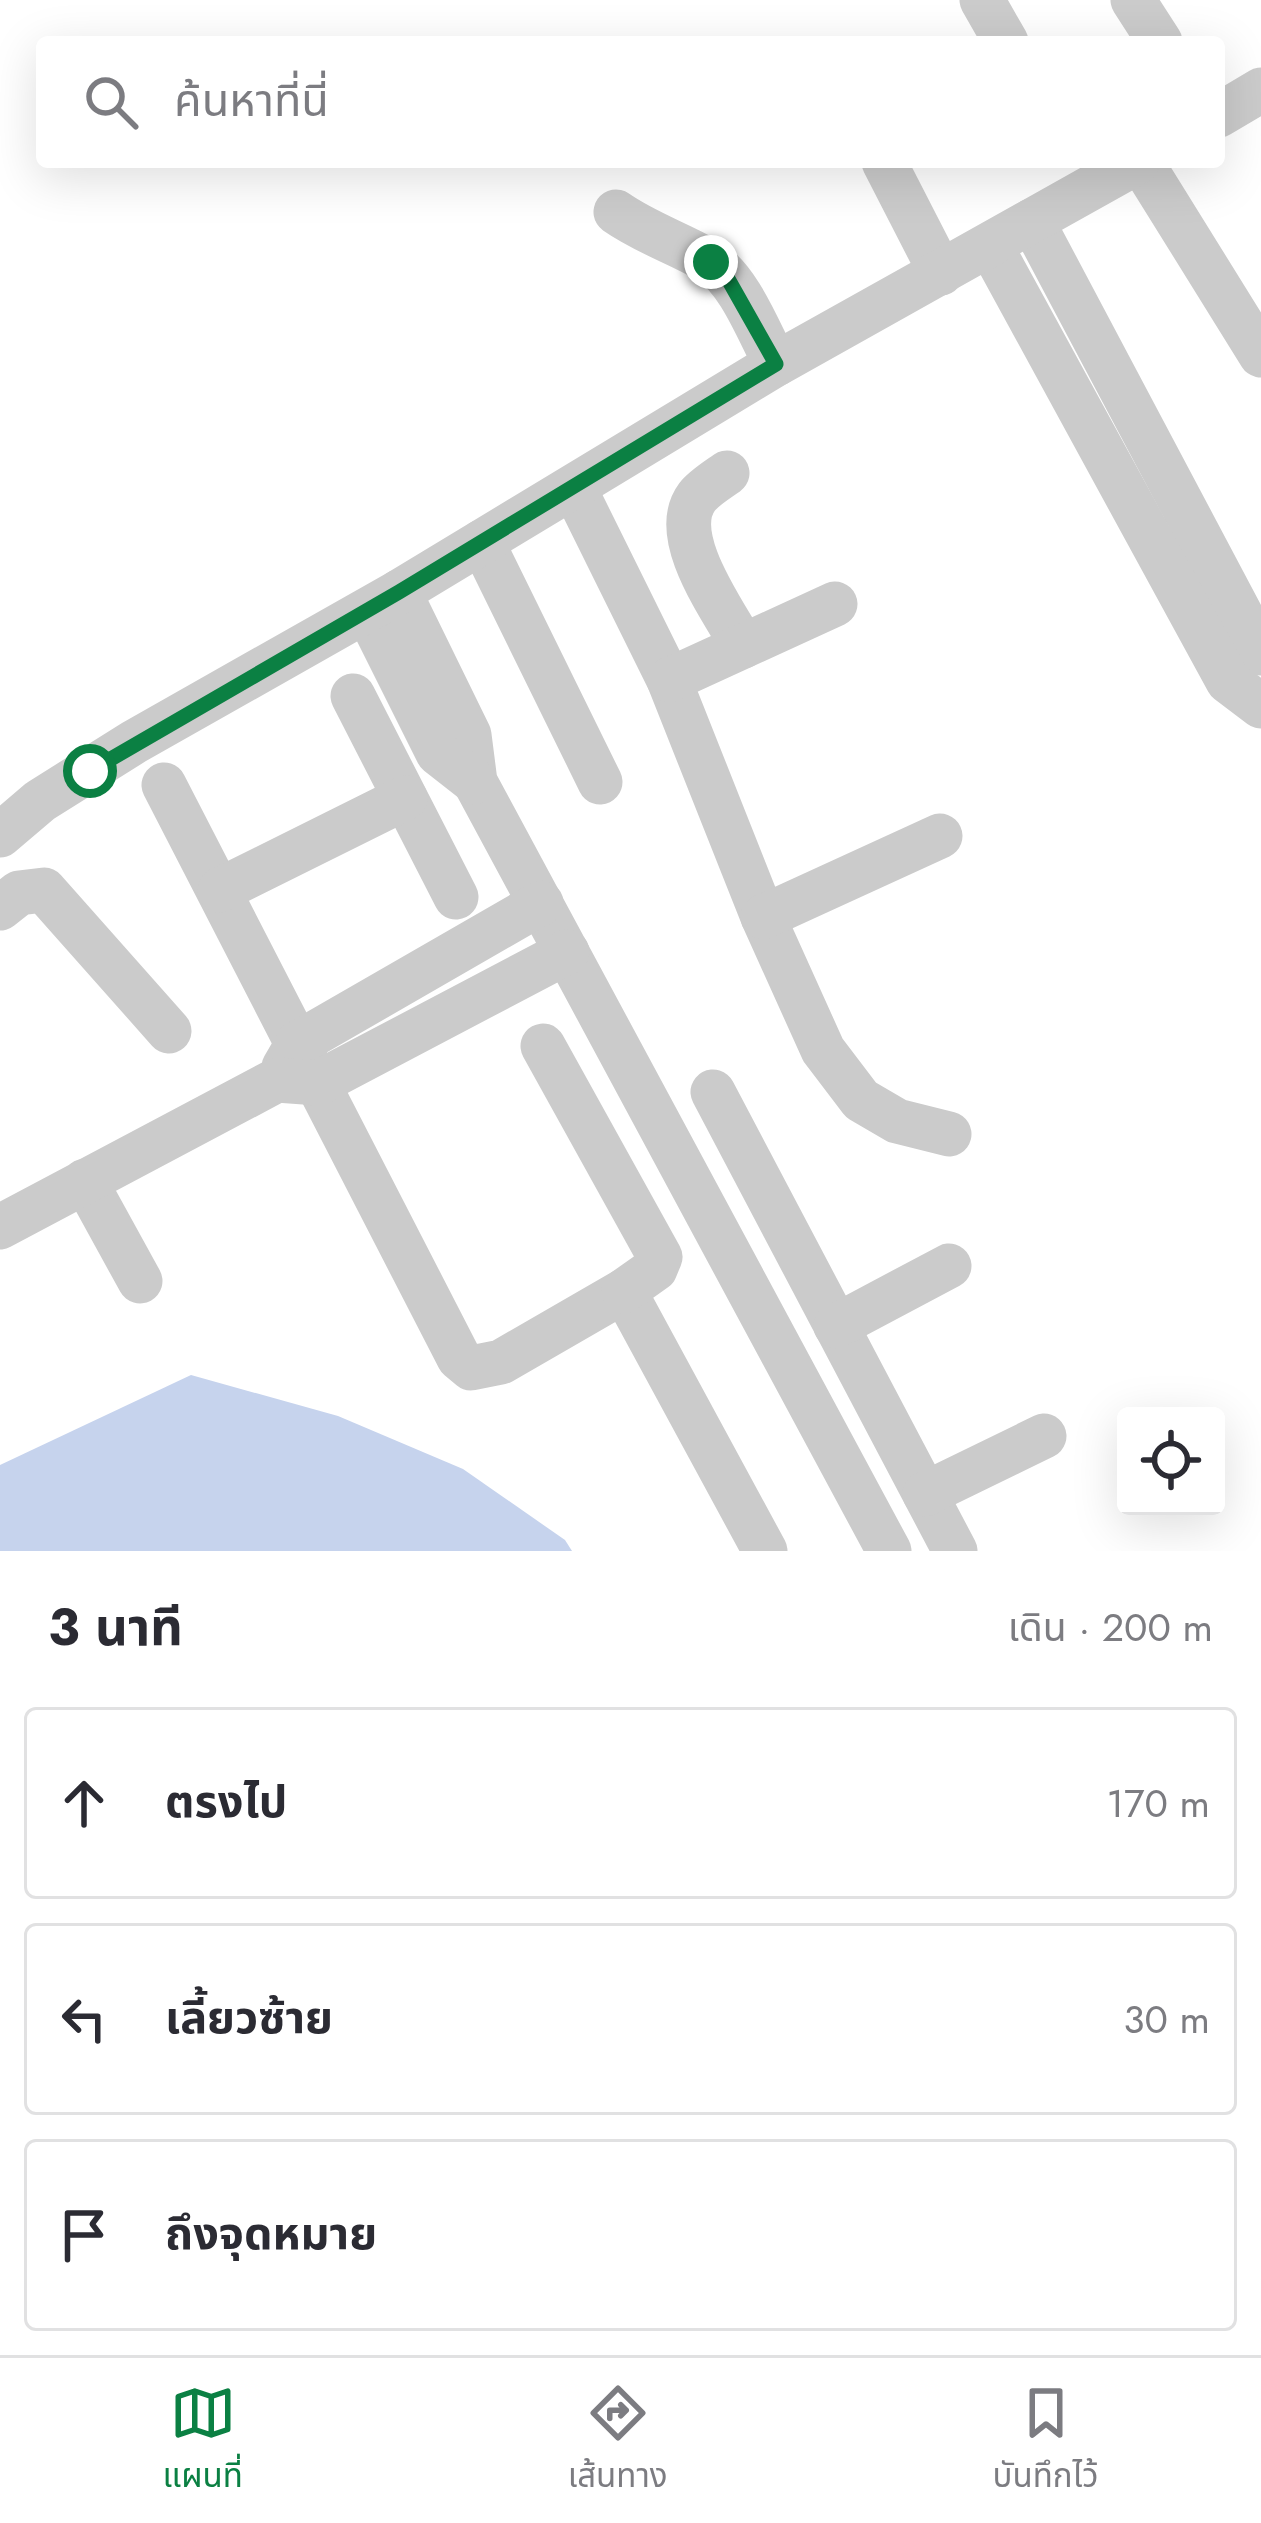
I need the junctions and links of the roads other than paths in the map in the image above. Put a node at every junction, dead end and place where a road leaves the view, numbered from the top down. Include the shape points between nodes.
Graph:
1 (982, 0) edge
2 (1133, 0) edge
3 (1003, 36) edge
4 (1156, 36) edge
5 (887, 168) edge
6 (1112, 168) edge
7 (1142, 168) edge
8 (1082, 175) edge
9 (616, 212) dead end
10 (1032, 221) junction
11 (989, 245) junction
12 (940, 273) junction
13 (1099, 348) junction
14 (1261, 355) edge
15 (776, 364) junction
16 (1056, 369) junction
17 (727, 473) dead end
18 (574, 488) junction
19 (482, 542) junction
20 (383, 602) junction
21 (836, 604) dead end
22 (743, 646) junction
23 (1253, 676) edge
24 (669, 680) junction
25 (353, 696) dead end
26 (600, 782) dead end
27 (164, 785) dead end
28 (405, 798) junction
29 (0, 835) edge
30 (940, 836) dead end
31 (220, 890) junction
32 (456, 897) dead end
33 (541, 903) junction
34 (0, 908) edge
35 (764, 917) junction
36 (567, 952) junction
37 (169, 1030) dead end
38 (544, 1046) dead end
39 (298, 1069) junction
40 (712, 1092) dead end
41 (949, 1134) dead end
42 (86, 1181) junction
43 (0, 1227) edge
44 (950, 1266) dead end
45 (140, 1281) dead end
46 (624, 1292) junction
47 (836, 1326) junction
48 (1044, 1436) dead end
49 (925, 1494) junction
50 (765, 1551) edge
51 (889, 1551) edge
52 (955, 1551) edge

1 - 3 street
2 - 4 street
5 - 12 street
6 - 8 street
7 - 14 street
8 - 10 street
9 - 15 street via 711,262
10 - 11 street
10 - 13 street
11 - 12 street
11 - 16 street
12 - 15 street
13 - 16 street
13 - 23 street
15 - 18 street
16 - 23 street
17 - 22 street via 697,496 686,520 688,540
18 - 19 street
18 - 24 street
19 - 20 street
19 - 26 street
20 - 29 street via 134,742
20 - 33 street via 469,735 475,782
21 - 22 street
22 - 24 street
24 - 35 street
25 - 28 street
27 - 31 street
28 - 31 street
28 - 32 street
30 - 35 street
31 - 39 street
33 - 36 street
33 - 39 street
34 - 37 street via 19,893 44,890
35 - 41 street via 823,1050 861,1100 897,1121
36 - 39 street
36 - 51 street
38 - 46 street via 661,1257
39 - 42 street
39 - 46 street via 471,1367 501,1362
40 - 47 street
42 - 43 street
42 - 45 street
44 - 47 street
46 - 50 street
47 - 49 street
48 - 49 street
49 - 52 street

